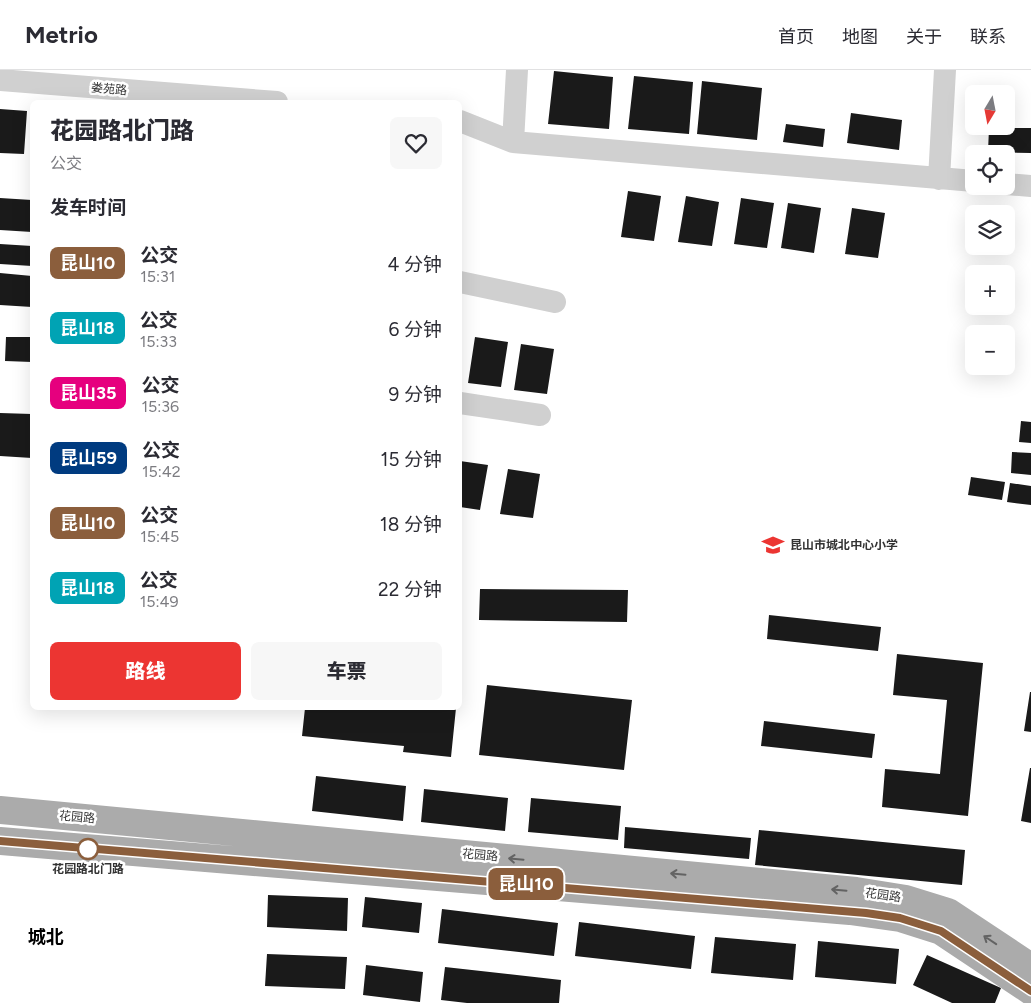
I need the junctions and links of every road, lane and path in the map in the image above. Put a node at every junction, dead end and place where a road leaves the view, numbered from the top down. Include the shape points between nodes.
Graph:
1 (517, 70) edge
2 (945, 70) edge
3 (0, 80) edge
4 (252, 100) edge
5 (462, 122) edge
6 (513, 142) junction
7 (939, 178) junction
8 (965, 181) edge
9 (1015, 185) edge
10 (1031, 186) edge
11 (462, 282) edge
12 (555, 302) dead end
13 (462, 403) edge
14 (540, 415) dead end
15 (0, 810) edge
16 (0, 842) edge
17 (1031, 967) edge
18 (1031, 991) edge

1 - 6 street
2 - 7 street
3 - 4 street, 娄苑路
5 - 6 street
6 - 7 street
7 - 8 street
9 - 10 street
11 - 12 street
13 - 14 street
17 -> 15 main road, 花园路 via 948,912 906,899 856,891
16 - 18 main road, 花园路 via 866,913 900,918 941,931

